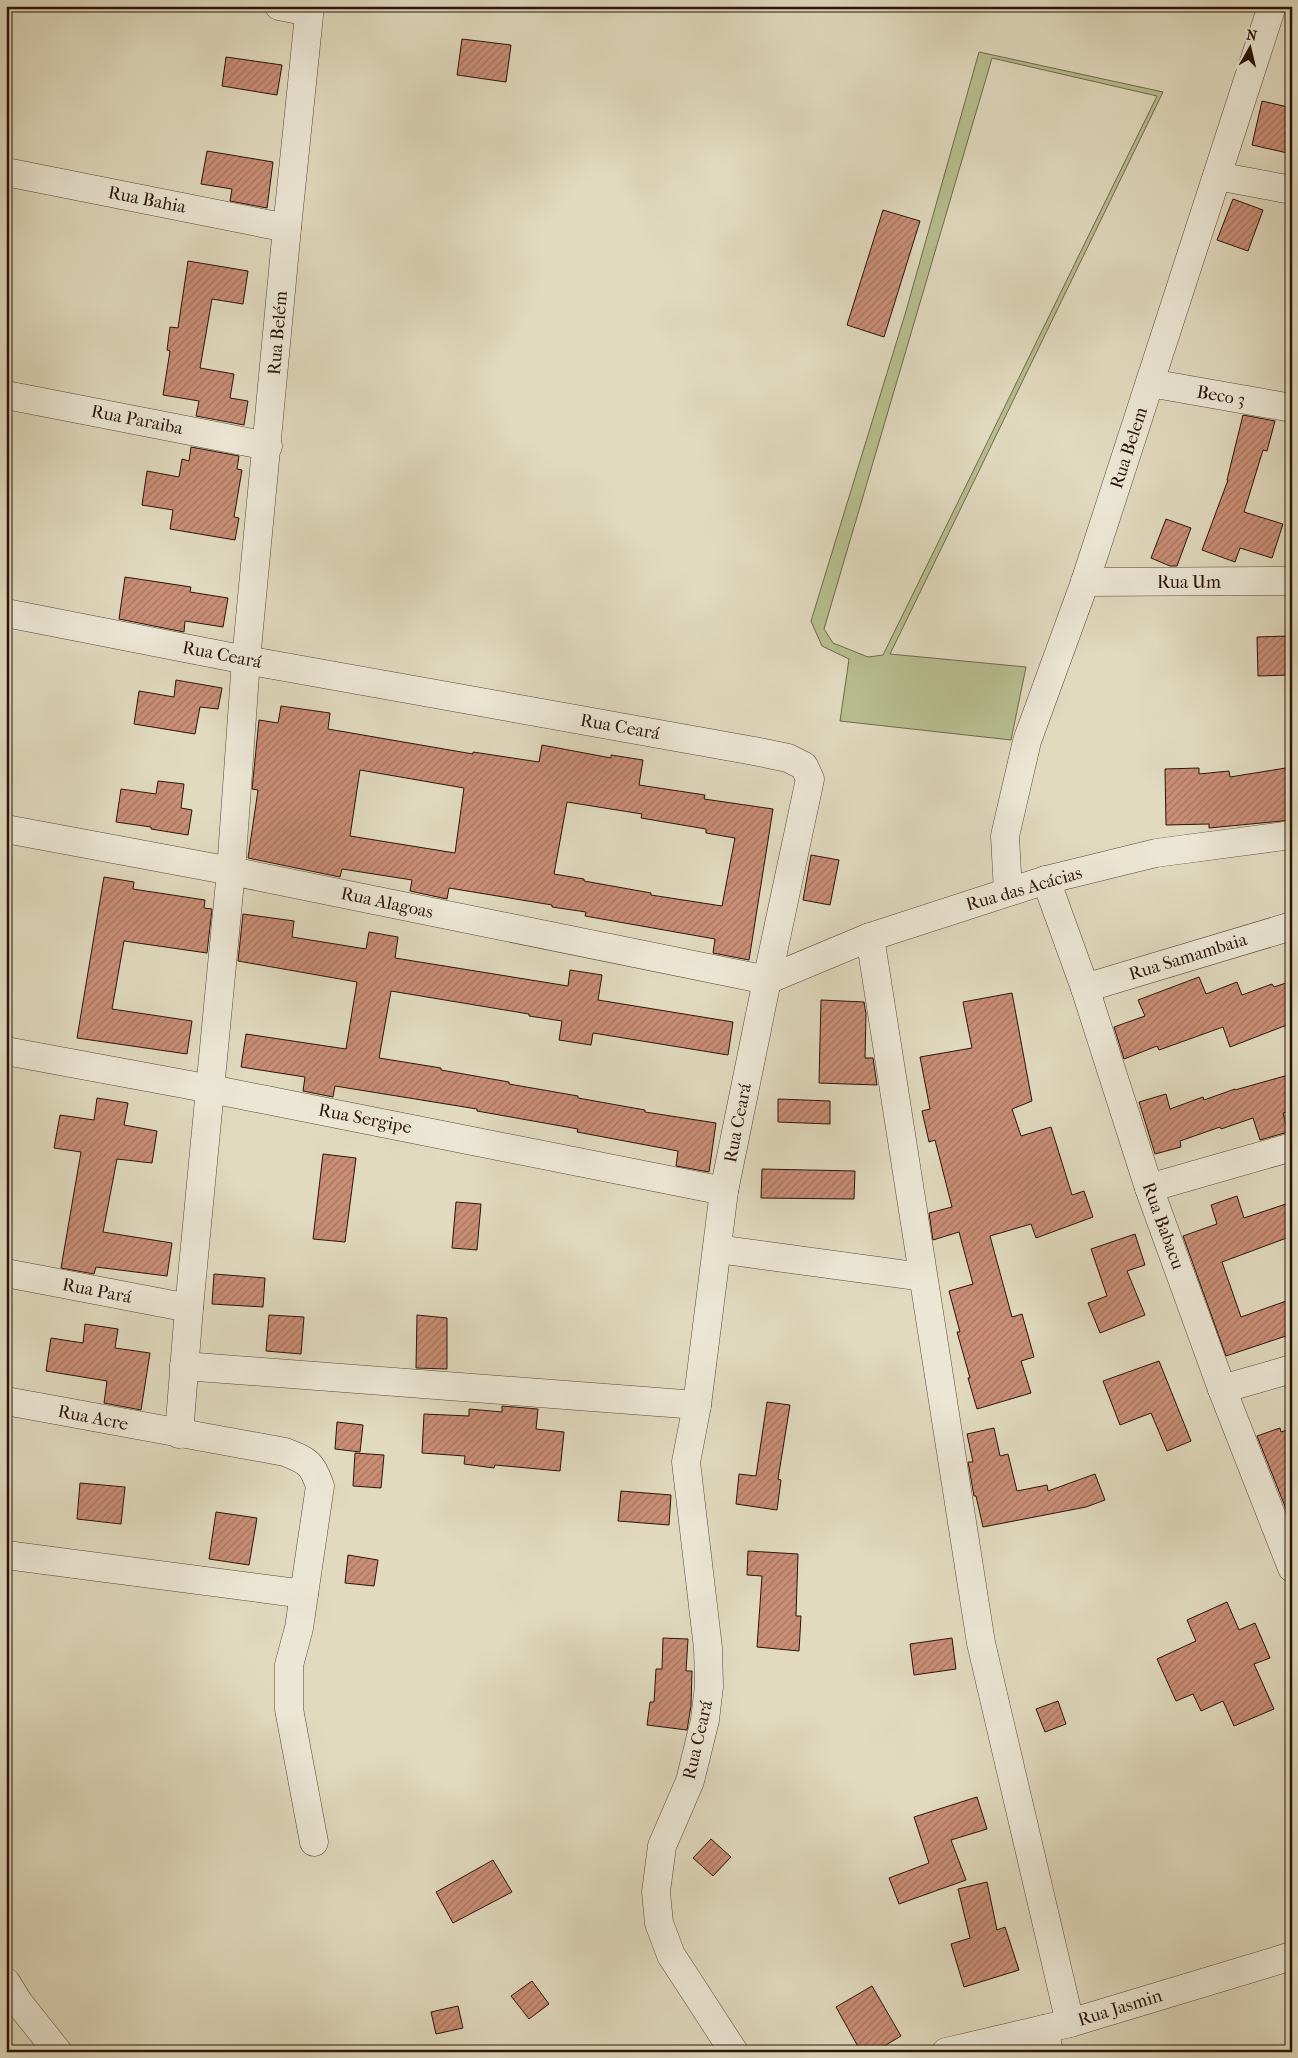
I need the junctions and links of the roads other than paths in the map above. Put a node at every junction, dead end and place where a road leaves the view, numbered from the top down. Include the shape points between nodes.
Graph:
1 (279, 6) edge
2 (1272, 6) edge
3 (310, 9) edge
4 (6, 172) edge
5 (1217, 176) junction
6 (1292, 190) edge
7 (287, 228) junction
8 (1150, 383) junction
9 (6, 395) edge
10 (1292, 408) edge
11 (268, 446) junction
12 (1292, 581) edge
13 (1086, 582) junction
14 (6, 613) edge
15 (246, 660) junction
16 (6, 829) edge
17 (1292, 835) edge
18 (231, 871) junction
19 (1046, 880) junction
20 (1008, 892) junction
21 (1292, 926) edge
22 (870, 937) junction
23 (767, 980) junction
24 (1085, 988) junction
25 (6, 1051) edge
26 (211, 1088) junction
27 (1292, 1147) edge
28 (1149, 1188) junction
29 (724, 1191) junction
30 (717, 1249) junction
31 (6, 1273) edge
32 (923, 1278) junction
33 (189, 1308) junction
34 (184, 1366) junction
35 (1292, 1369) edge
36 (1222, 1389) junction
37 (6, 1401) edge
38 (697, 1405) junction
39 (179, 1434) junction
40 (6, 1555) edge
41 (1292, 1568) edge
42 (304, 1594) junction
43 (314, 1842) dead end
44 (1292, 1956) edge
45 (6, 1982) edge
46 (1054, 2035) edge
47 (58, 2052) edge
48 (734, 2052) edge
49 (946, 2052) edge

1 - 3 street
2 - 5 street, Rua Belem
3 - 7 street, Rua Belém
4 - 7 street, Rua Bahia
5 - 6 street
5 - 8 street, Rua Belem
7 - 11 street, Rua Belém
8 - 10 street, Beco 3
8 - 13 street, Rua Belem
9 - 11 street, Rua Paraiba
11 - 15 street, Rua Belém
12 - 13 street, Rua Um
13 - 20 street, Rua Belem via 1027,740 1005,836
14 - 15 street, Rua Ceará
15 - 18 street, Rua Belém
15 - 23 street, Rua Ceará via 754,751 788,758 804,766 810,779
16 - 18 street, Rua Alagoas
17 - 19 street, Rua das Acácias via 1156,853
18 - 23 street, Rua Alagoas
18 - 26 street, Rua Belém
19 - 20 street, Rua das Acácias
19 - 24 street, Rua Babacu
20 - 22 street, Rua das Acácias
21 - 24 street, Rua Samambaia
22 - 23 street, Rua das Acácias
22 - 32 street
23 - 29 street, Rua Ceará
24 - 28 street, Rua Babacu
25 - 26 street, Rua Sergipe
26 - 29 street, Rua Sergipe
26 - 33 street, Rua Belém
27 - 28 street
28 - 36 street, Rua Babacu
29 - 30 street, Rua Ceará
30 - 32 street
30 - 38 street, Rua Ceará
31 - 33 street, Rua Pará
32 - 46 street via 982,1642
33 - 34 street, Rua Belém
34 - 38 street
34 - 39 street, Rua Belém
35 - 36 street
36 - 41 street, Rua Babacu
37 - 39 street, Rua Acre
38 - 48 street, Rua Ceará via 686,1462 708,1648 709,1686 705,1720 690,1781 662,1846 656,1892 659,1923 671,1955
39 - 42 street, Rua Acre via 285,1452 303,1459 314,1469 320,1486
40 - 42 street
42 - 43 street, Rua Acre via 289,1665 289,1709
44 - 46 street, Rua Jasmin
45 - 47 street via 18,2003
46 - 49 street, Rua Jasmin

